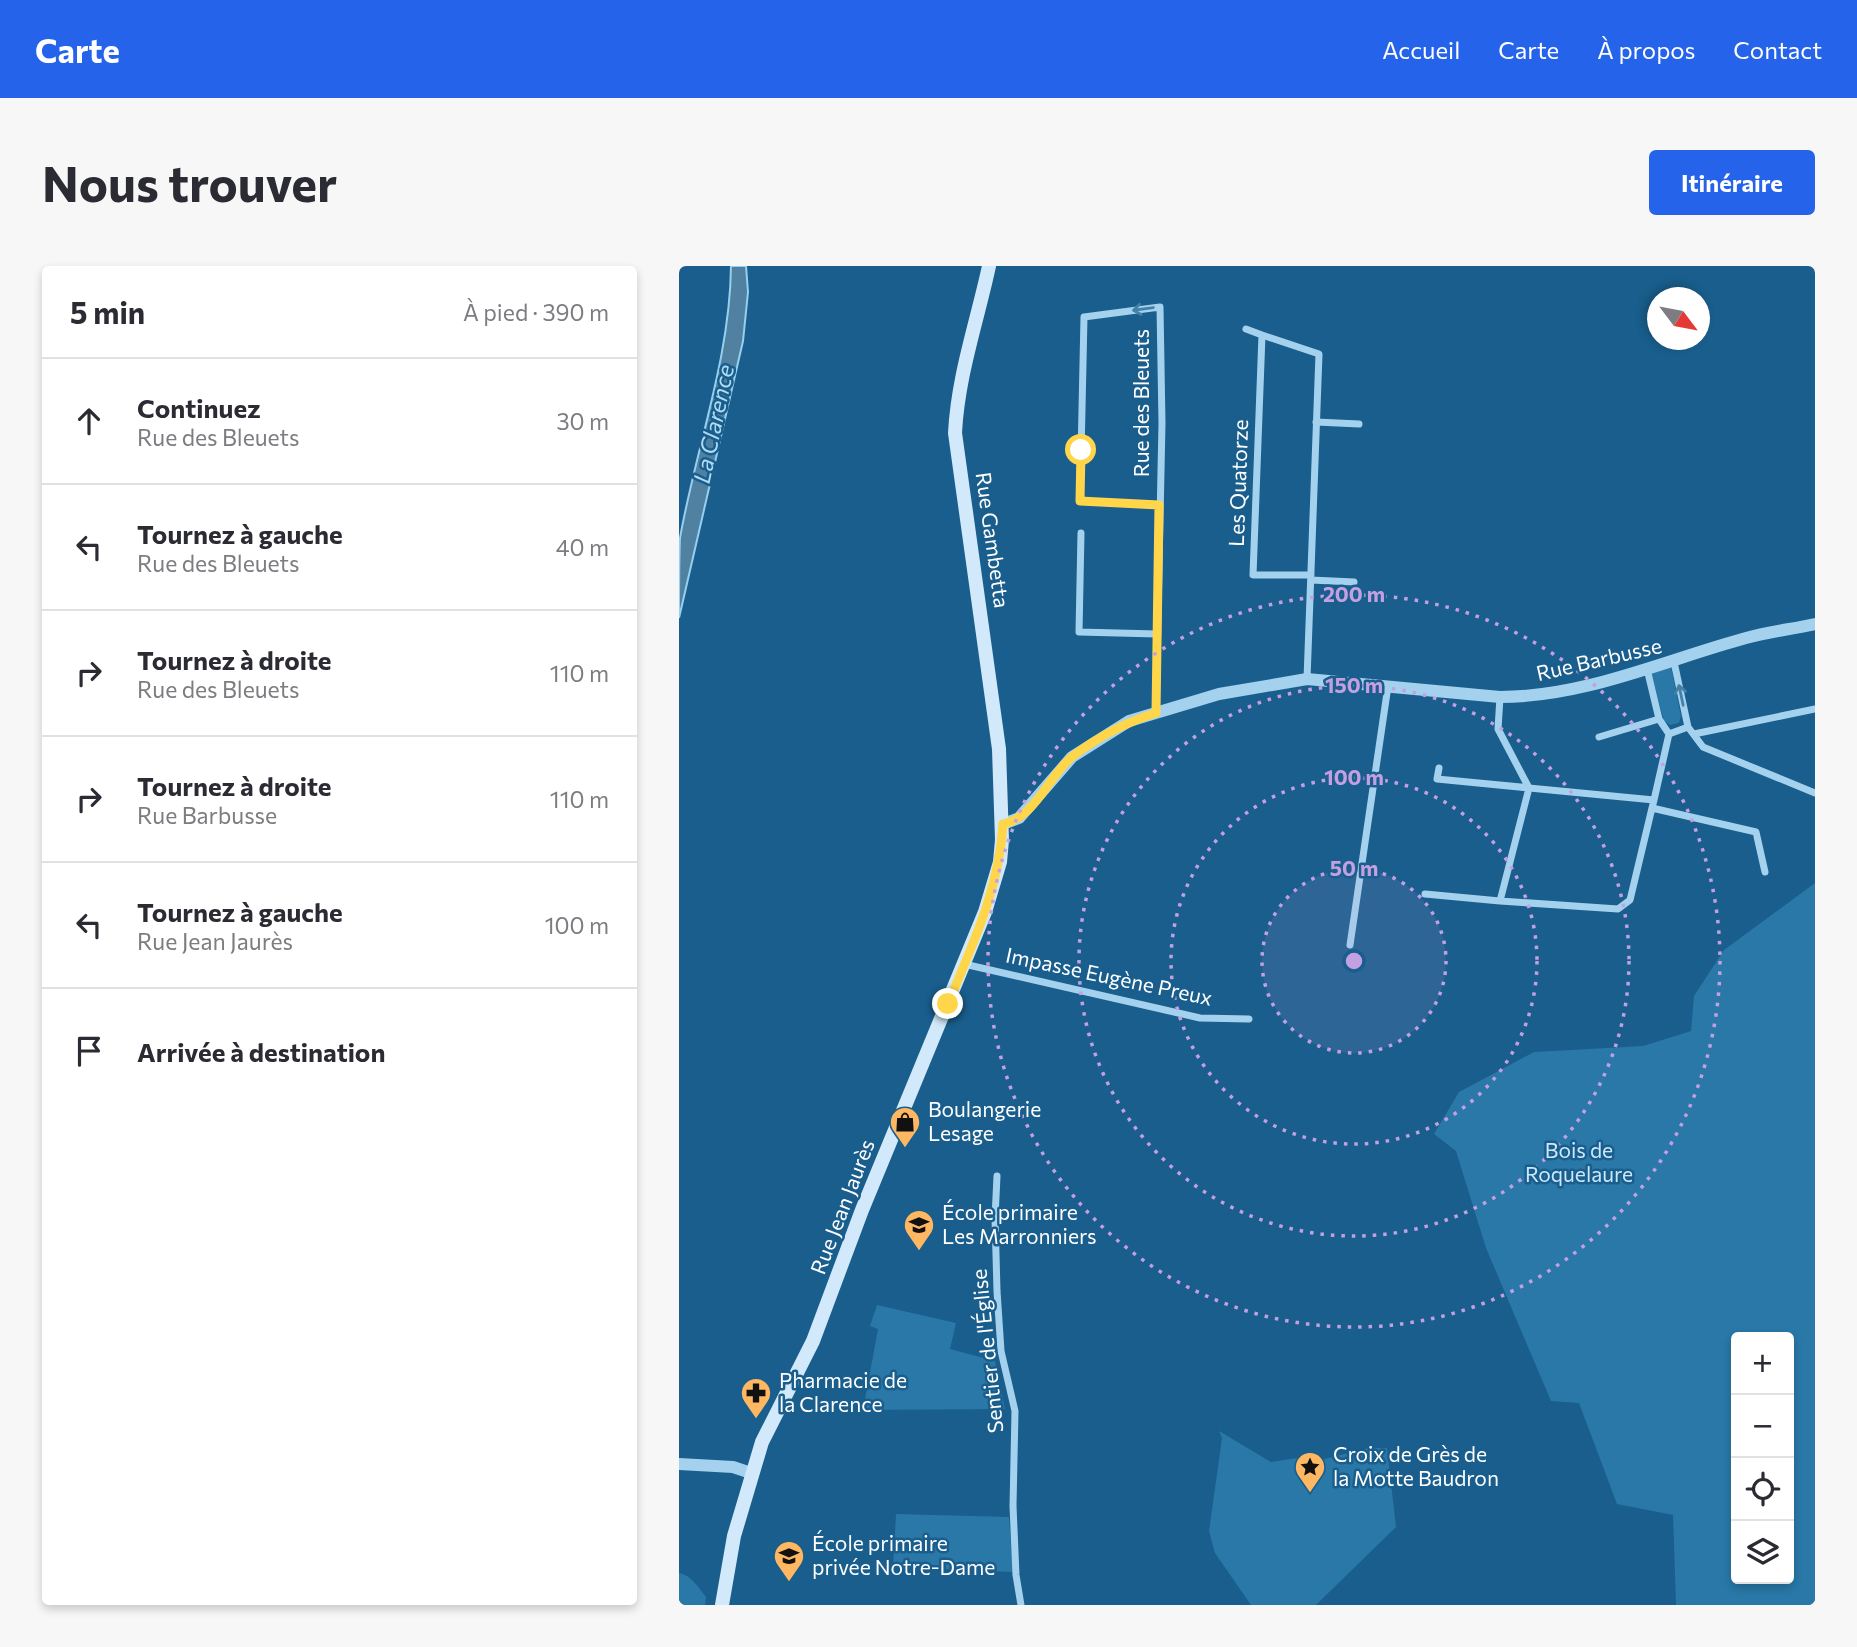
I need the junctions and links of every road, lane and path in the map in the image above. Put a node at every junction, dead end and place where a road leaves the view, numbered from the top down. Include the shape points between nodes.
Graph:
1 (989, 266) edge
2 (1246, 329) dead end
3 (1262, 335) junction
4 (1316, 422) junction
5 (1359, 424) dead end
6 (1159, 505) junction
7 (1081, 533) dead end
8 (1311, 578) junction
9 (1354, 582) dead end
10 (1815, 624) edge
11 (1157, 634) junction
12 (1674, 662) junction
13 (1647, 670) junction
14 (1307, 679) junction
15 (1388, 686) junction
16 (1500, 697) junction
17 (1815, 709) edge
18 (1156, 713) junction
19 (1659, 719) junction
20 (1691, 731) junction
21 (1669, 734) junction
22 (1599, 737) dead end
23 (1439, 768) dead end
24 (1529, 788) junction
25 (1815, 793) edge
26 (1653, 804) junction
27 (1003, 824) junction
28 (1765, 873) dead end
29 (1425, 894) dead end
30 (1500, 901) junction
31 (1350, 945) dead end
32 (964, 964) junction
33 (1249, 1019) dead end
34 (997, 1176) dead end
35 (679, 1464) edge
36 (751, 1473) junction
37 (722, 1605) edge
38 (1021, 1605) edge

1 - 27 main road, Rue Gambetta via 962,370 955,433 991,683
2 - 3 street
3 - 4 street via 1319,354
3 - 8 street, Les Quatorze via 1254,575
4 - 5 street
4 - 8 street
6 -> 6 street, Rue des Bleuets via 1160,307 1084,317 1080,501
6 - 11 street, Rue des Bleuets
7 - 11 street via 1079,632
8 - 9 street, Les Quatorze
8 - 14 street
10 - 12 street, Rue Barbusse via 1747,638
11 - 18 street, Rue des Bleuets
12 - 13 street, Rue Barbusse
20 -> 12 street
13 - 16 street, Rue Barbusse via 1552,693
13 - 19 street
14 - 15 street, Rue Barbusse
14 - 18 street, Rue Barbusse via 1219,694
15 - 16 street, Rue Barbusse
15 - 31 street
16 - 24 street via 1498,729
17 - 20 street
18 - 27 street, Rue Barbusse via 1129,721 1072,757 1019,818
19 - 21 street
19 - 22 street
20 - 21 street
20 - 25 street via 1703,747
21 - 26 street
23 - 24 street via 1437,779
24 - 26 street
24 - 30 street
26 - 28 street via 1756,832
26 - 30 street via 1630,900 1618,909
27 - 32 main road, Rue Jean Jaurès via 992,891
29 - 30 street
32 - 33 street, Impasse Eugène Preux via 1200,1018
32 - 36 main road, Rue Jean Jaurès via 827,1308
34 - 38 street, Sentier de l'Église via 997,1292 1001,1351 1015,1411 1013,1506
35 - 36 street via 733,1467
36 - 37 main road, Rue Jean Jaurès

